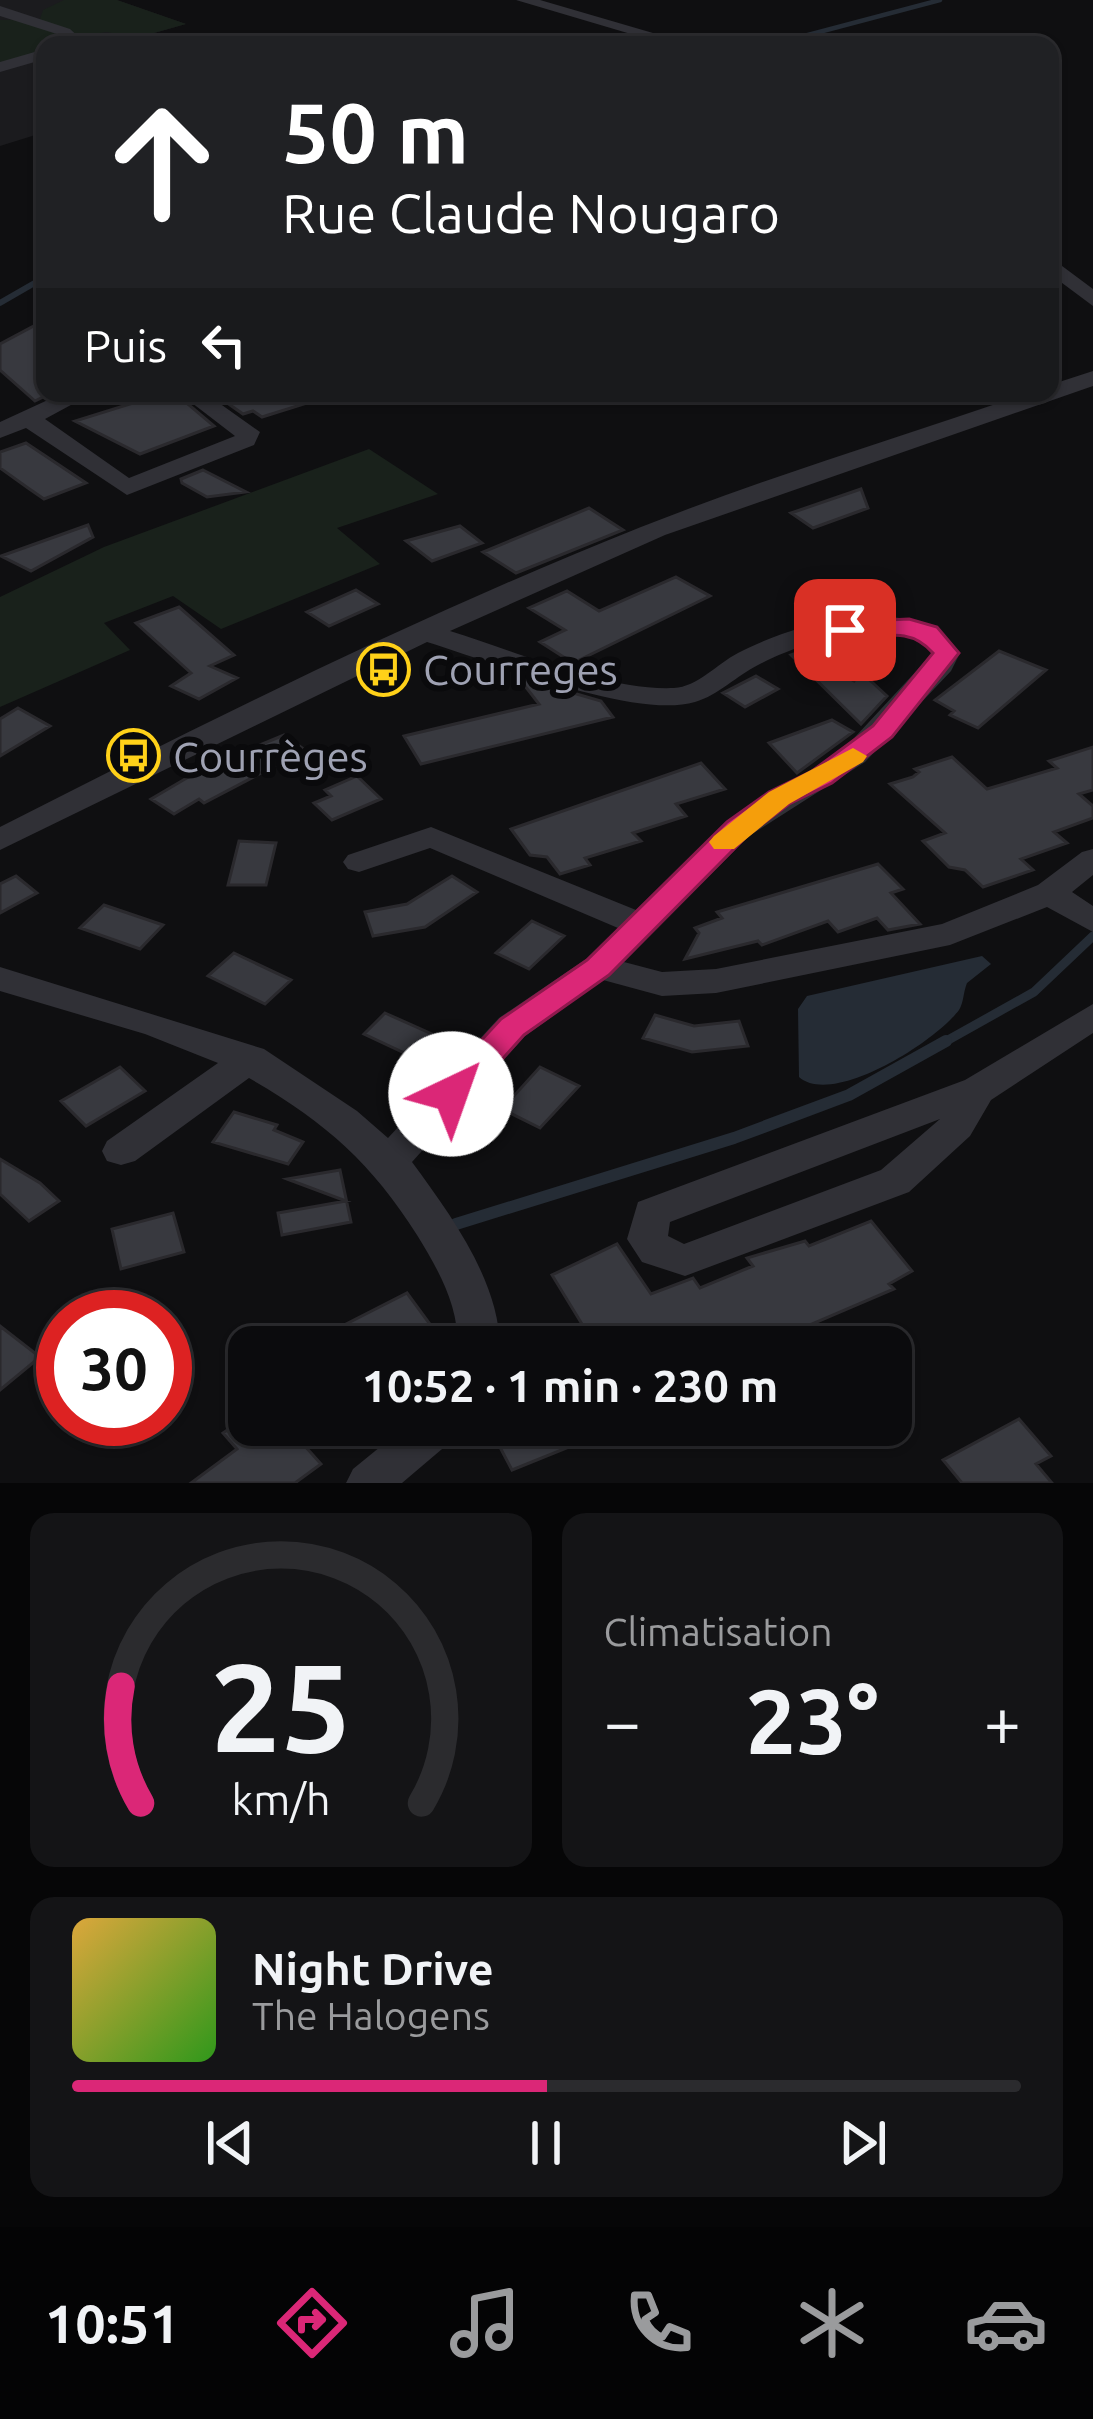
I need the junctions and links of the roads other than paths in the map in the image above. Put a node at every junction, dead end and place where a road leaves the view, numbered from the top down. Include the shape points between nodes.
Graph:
1 (524, 0) edge
2 (35, 4) dead end
3 (4, 12) edge
4 (70, 36) edge
5 (654, 36) edge
6 (36, 57) edge
7 (0, 67) edge
8 (1059, 271) edge
9 (1093, 300) edge
10 (1093, 378) edge
11 (1059, 390) edge
12 (63, 402) edge
13 (203, 402) edge
14 (1024, 402) edge
15 (28, 418) junction
16 (0, 430) edge
17 (427, 633) junction
18 (0, 840) edge
19 (1093, 859) edge
20 (359, 862) dead end
21 (1050, 892) junction
22 (1093, 921) edge
23 (642, 925) junction
24 (598, 968) junction
25 (0, 979) edge
26 (1093, 1016) edge
27 (251, 1058) junction
28 (978, 1090) junction
29 (121, 1151) dead end
30 (389, 1162) junction
31 (481, 1326) edge
32 (414, 1446) edge
33 (369, 1483) edge

1 - 5 street
2 - 3 street
3 - 4 street
6 - 7 street
8 - 9 street
10 - 11 street
12 - 15 street
13 - 15 street via 248,432 246,440 127,488
14 - 17 street via 656,530
15 - 16 street
17 - 18 street
17 - 23 street via 677,697 806,635 909,626 942,642 941,665 882,731 738,829
19 - 21 street
20 - 23 street via 430,837
21 - 22 street
21 - 24 street via 950,934 773,972 662,984
23 - 24 street
24 - 30 street via 512,1027
25 - 27 street
26 - 28 street
27 - 29 street
27 - 30 street
28 - 28 street via 652,1214 647,1239 656,1251 685,1260 895,1181 957,1126
30 - 31 street via 468,1285
32 - 33 street

